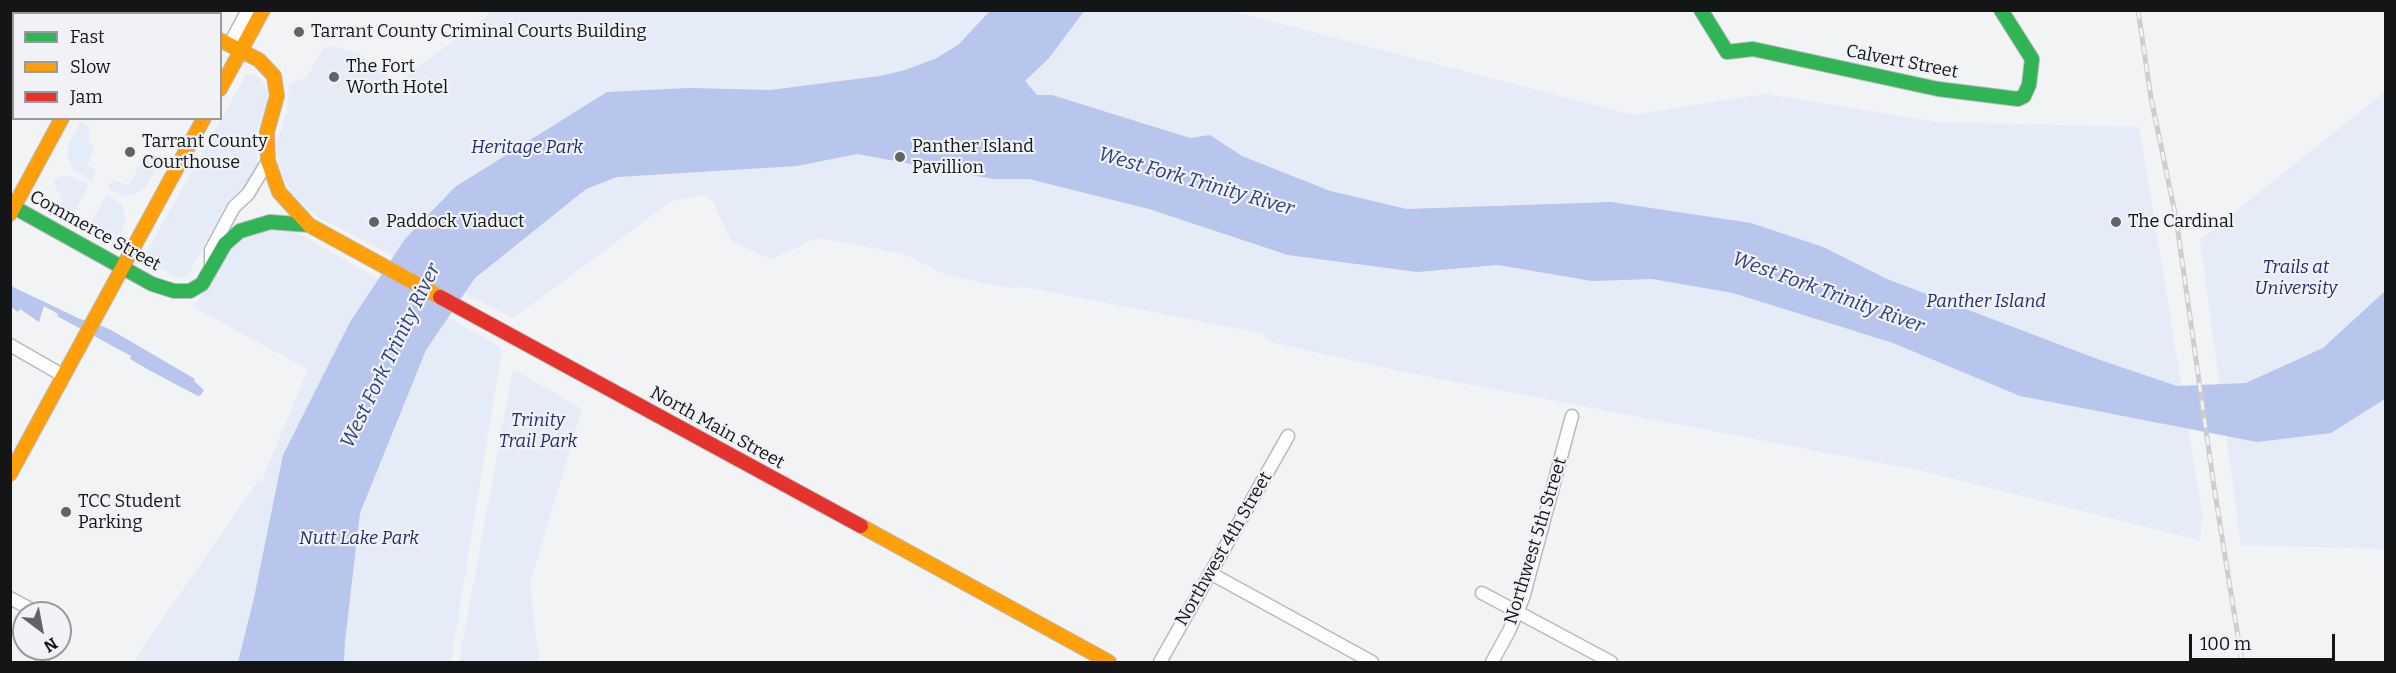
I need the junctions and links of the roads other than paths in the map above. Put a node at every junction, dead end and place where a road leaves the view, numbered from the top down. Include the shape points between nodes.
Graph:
1 (248, 10) edge
2 (263, 10) edge
3 (1701, 10) edge
4 (2001, 10) edge
5 (230, 45) edge
6 (222, 80) edge
7 (61, 120) edge
8 (203, 120) edge
9 (268, 161) junction
10 (12, 209) edge
11 (310, 226) junction
12 (123, 267) junction
13 (211, 268) junction
14 (10, 345) edge
15 (64, 376) junction
16 (1572, 416) dead end
17 (1288, 436) dead end
18 (11, 472) edge
19 (1210, 573) junction
20 (1482, 593) dead end
21 (1517, 612) junction
22 (1108, 663) edge
23 (1160, 663) edge
24 (1372, 663) edge
25 (1492, 663) edge
26 (1611, 663) edge

1 - 5 street
2 - 5 main road
3 - 4 main road, Calvert Street via 1727,52 1753,49 1938,89 2018,99 2029,85 2032,58
5 - 6 main road
5 - 9 main road via 265,64 276,81 277,96 267,132
7 - 10 main road
8 - 12 main road
9 - 11 main road via 279,192
9 - 13 street via 248,194 234,207 211,250
10 - 12 main road, Commerce Street
11 - 13 main road, Commerce Street via 270,222 250,226 232,236
11 - 22 main road, North Main Street
12 - 13 main road, Commerce Street via 152,284 174,291 196,288
12 - 15 main road
14 - 15 street
15 - 18 main road
16 - 21 street, Northwest 5th Street
17 - 19 street, Northwest 4th Street
19 - 23 street, Northwest 4th Street
19 - 24 street
20 - 21 street
21 - 25 street, Northwest 5th Street
21 - 26 street

